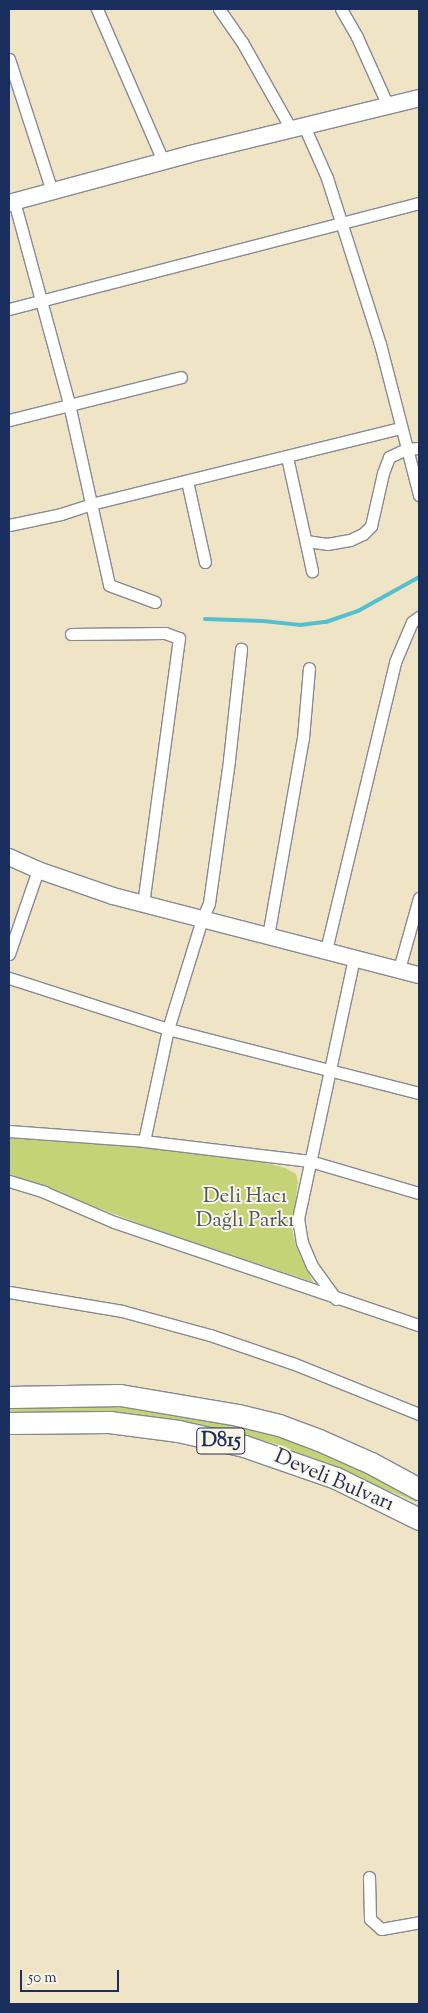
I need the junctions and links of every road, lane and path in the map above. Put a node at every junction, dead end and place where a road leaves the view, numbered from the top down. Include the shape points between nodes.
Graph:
1 (97, 9) edge
2 (219, 9) edge
3 (341, 9) edge
4 (9, 59) edge
5 (419, 98) edge
6 (388, 106) junction
7 (298, 128) junction
8 (163, 161) junction
9 (52, 192) junction
10 (12, 202) edge
11 (419, 203) edge
12 (342, 223) junction
13 (41, 301) junction
14 (9, 309) edge
15 (181, 377) dead end
16 (69, 404) junction
17 (9, 420) edge
18 (401, 428) junction
19 (419, 448) edge
20 (406, 449) junction
21 (287, 457) junction
22 (187, 481) junction
23 (419, 495) edge
24 (91, 504) junction
25 (9, 525) edge
26 (306, 541) junction
27 (205, 562) dead end
28 (312, 571) dead end
29 (155, 602) dead end
30 (419, 617) edge
31 (71, 634) dead end
32 (241, 649) dead end
33 (309, 668) dead end
34 (9, 857) edge
35 (38, 870) junction
36 (419, 898) edge
37 (143, 904) junction
38 (202, 919) junction
39 (268, 936) junction
40 (326, 950) junction
41 (9, 954) edge
42 (354, 958) junction
43 (399, 970) junction
44 (419, 975) edge
45 (9, 978) edge
46 (168, 1029) junction
47 (330, 1070) junction
48 (419, 1093) edge
49 (9, 1131) edge
50 (144, 1141) junction
51 (310, 1162) junction
52 (9, 1181) edge
53 (419, 1193) edge
54 (9, 1292) edge
55 (336, 1299) junction
56 (419, 1325) edge
57 (9, 1397) edge
58 (419, 1414) edge
59 (9, 1423) edge
60 (419, 1488) edge
61 (419, 1519) edge
62 (369, 1877) dead end
63 (419, 1922) edge

1 - 8 street
2 - 7 street
3 - 6 street
4 - 9 street
5 - 6 street
6 - 7 street
7 - 8 street
7 - 12 street via 327,178
8 - 9 street
9 - 10 street
10 - 13 street
11 - 12 street
12 - 13 street
12 - 18 street via 380,344
13 - 14 street
13 - 16 street
15 - 16 street
16 - 17 street
16 - 24 street
18 - 20 street
18 - 21 street
19 - 20 street
20 - 23 street
20 - 26 street via 389,457 371,526 363,534 327,544
21 - 22 street
21 - 26 street
22 - 24 street
22 - 27 street
24 - 25 street
24 - 29 street via 109,584
26 - 28 street
30 - 40 street via 412,622 395,662
31 - 37 street via 165,633 179,638
32 - 38 street via 210,903
33 - 39 street via 303,738
34 - 35 street
35 - 37 street
35 - 41 street
36 - 43 street
37 - 38 street
38 - 39 street
38 - 46 street
39 - 40 street
40 - 42 street
42 - 43 street
42 - 47 street
43 - 44 street
45 - 46 street
46 - 47 street
46 - 50 street
47 - 48 street
47 - 51 street
49 - 50 street
50 - 51 street
51 - 53 street
51 - 55 street via 298,1220 302,1243 312,1266
52 - 55 street via 114,1222 272,1274
54 - 58 street via 122,1311 210,1335 310,1370
55 - 56 street
57 - 60 highway, Develi Bulvarı / D815 via 120,1395 238,1415 319,1440
59 - 61 highway, Develi Bulvarı / D815 via 109,1422 244,1446 336,1478
62 - 63 street via 370,1919 381,1929

